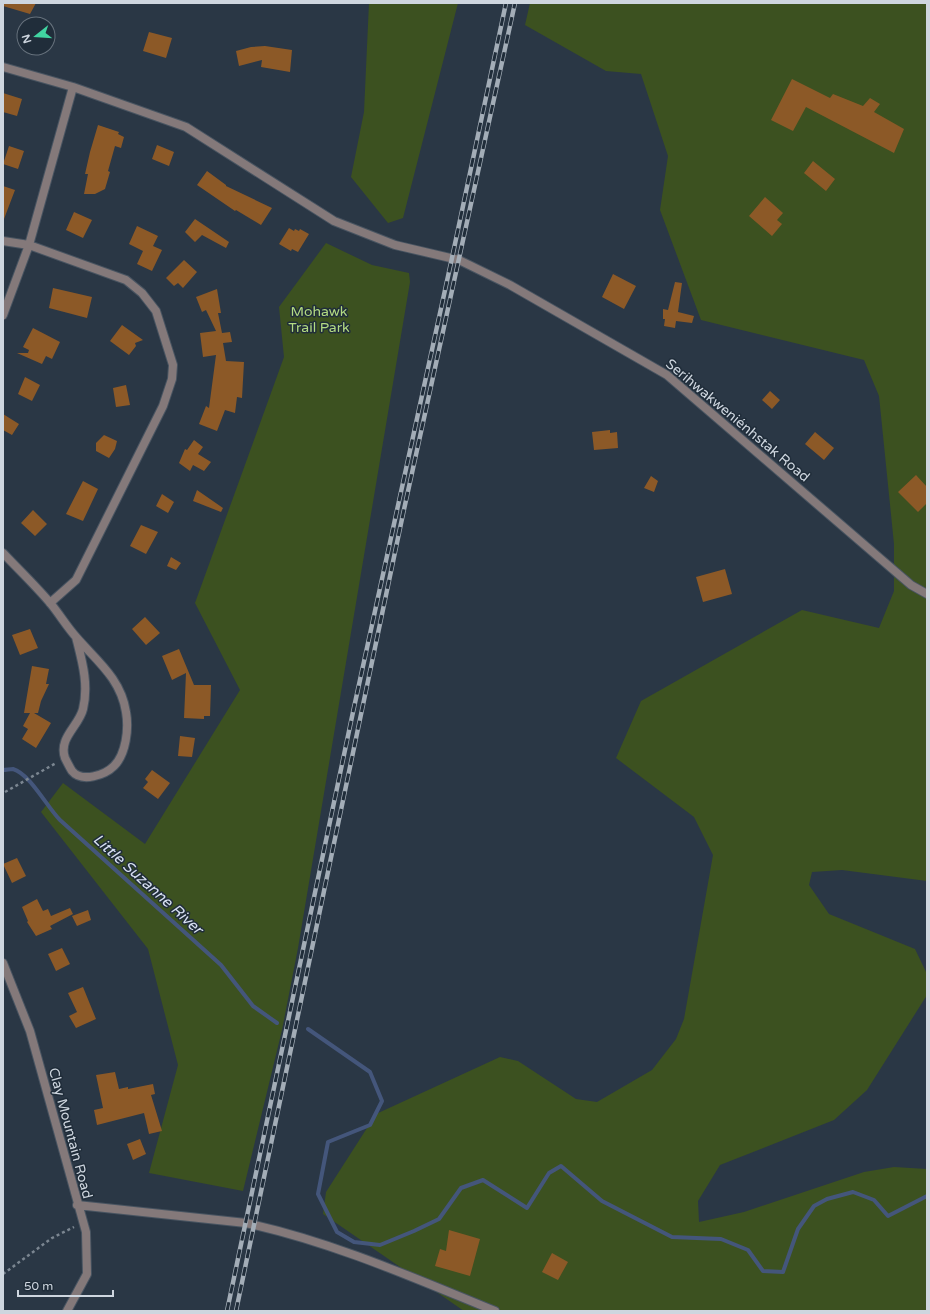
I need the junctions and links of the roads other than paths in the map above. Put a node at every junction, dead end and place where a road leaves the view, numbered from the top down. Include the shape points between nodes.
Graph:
1 (3, 67) edge
2 (73, 87) junction
3 (3, 240) edge
4 (29, 245) junction
5 (3, 315) edge
6 (3, 553) edge
7 (927, 594) edge
8 (50, 604) junction
9 (76, 637) junction
10 (3, 963) edge
11 (77, 1206) junction
12 (67, 1311) edge
13 (495, 1311) edge

1 - 2 street, Serihwakweniénhstak Road
2 - 4 street
2 - 7 street, Serihwakweniénhstak Road via 186,128 334,221 395,245 452,258 510,284 667,375 911,585
3 - 4 street
4 - 5 street
4 - 8 street via 126,280 142,293 156,310 173,365 172,379 163,406 76,580
6 - 8 street
8 - 9 street
9 - 9 street via 86,673 86,692 83,710 63,746 65,757 73,772 91,777 103,774 114,766 120,756 127,732 126,711 110,672
10 - 11 street, Clay Mountain Road via 30,1031
11 - 12 street, Clay Mountain Road via 86,1232 86,1274
11 - 13 street via 246,1223 269,1228 357,1255

